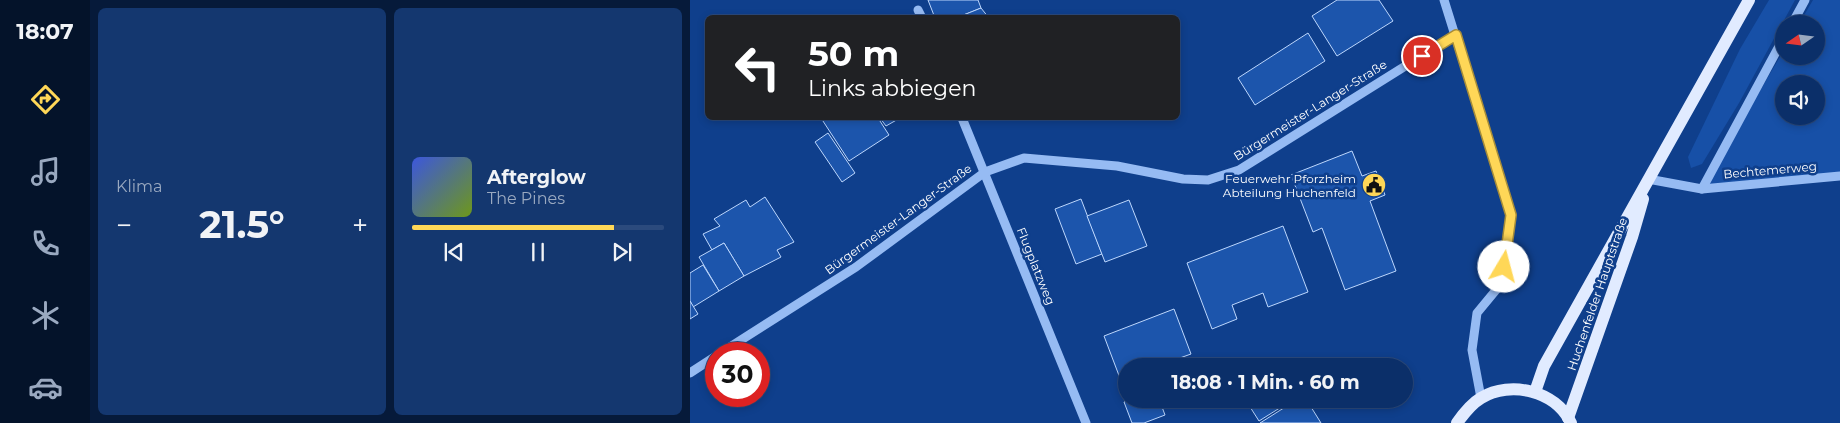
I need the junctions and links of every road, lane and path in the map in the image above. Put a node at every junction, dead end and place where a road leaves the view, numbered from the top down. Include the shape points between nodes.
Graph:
1 (1444, 0) edge
2 (1806, 0) edge
3 (1748, 1) edge
4 (1797, 15) edge
5 (1456, 35) junction
6 (1775, 54) edge
7 (963, 120) edge
8 (985, 172) junction
9 (1840, 176) edge
10 (1648, 179) junction
11 (1702, 189) junction
12 (739, 342) edge
13 (705, 363) edge
14 (690, 373) edge
15 (1535, 392) junction
16 (1481, 398) junction
17 (1570, 420) edge
18 (1086, 423) edge
19 (1457, 423) edge

1 - 5 street
2 - 4 street
3 - 10 main road, Huchenfelder Hauptstraße
5 - 8 street, Bürgermeister-Langer-Straße via 1239,170 1208,180 1183,179 1117,166 1024,158
5 - 16 street via 1511,215 1501,284 1477,313 1472,350
6 - 11 street
7 - 8 street, Flugplatzweg
8 - 12 street, Bürgermeister-Langer-Straße via 856,267
8 - 18 street, Flugplatzweg
9 - 11 street, Bechtemerweg
10 - 11 street, Bechtemerweg
10 - 15 main road, Huchenfelder Hauptstraße via 1544,366
10 - 17 main road, Huchenfelder Hauptstraße via 1632,237
13 - 14 street
15 - 16 main road via 1518,389 1499,391
15 - 17 main road via 1552,401
16 - 19 main road via 1465,411

